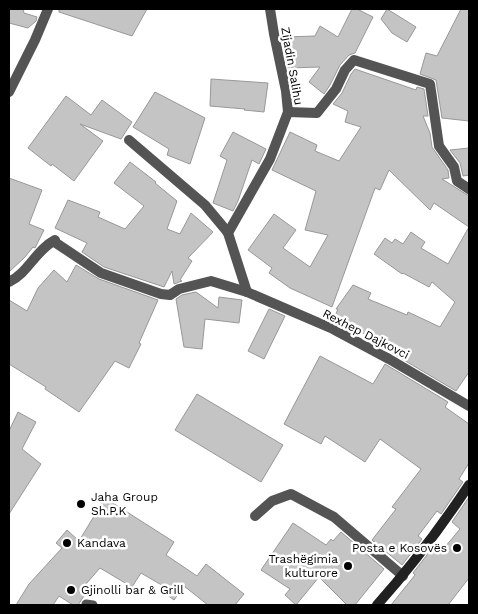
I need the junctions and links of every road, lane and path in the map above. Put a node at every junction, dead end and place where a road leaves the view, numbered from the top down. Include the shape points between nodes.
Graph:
1 (48, 9) edge
2 (270, 9) edge
3 (9, 92) edge
4 (288, 112) junction
5 (129, 140) dead end
6 (469, 189) edge
7 (227, 231) junction
8 (9, 282) edge
9 (247, 292) junction
10 (469, 406) edge
11 (469, 485) edge
12 (466, 499) edge
13 (255, 516) dead end
14 (403, 576) junction
15 (377, 605) edge

1 - 3 street
2 - 4 street, Zijadin Salihu
4 - 6 street via 317,113 354,60 430,84 439,146 454,167 457,181
4 - 7 street, Zijadin Salihu via 270,159
5 - 7 street via 205,204
7 - 9 street
8 - 9 street, Rexhep Dajkovci via 26,270 55,240 101,273 161,294 170,295 179,289 211,281
9 - 10 street, Rexhep Dajkovci via 333,329
11 - 12 main road
12 - 14 main road
13 - 14 street via 272,501 291,494 334,516
14 - 15 main road

